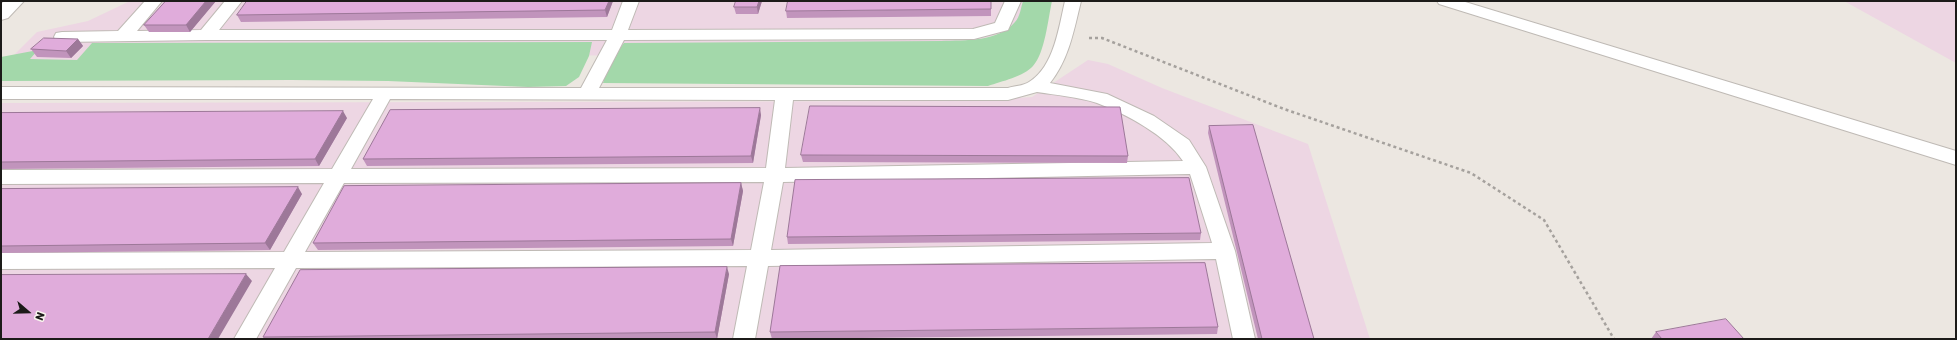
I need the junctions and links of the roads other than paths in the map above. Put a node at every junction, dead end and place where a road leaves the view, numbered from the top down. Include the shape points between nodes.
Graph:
1 (14, 1) edge
2 (154, 1) edge
3 (234, 1) edge
4 (631, 1) edge
5 (1013, 1) edge
6 (1072, 1) edge
7 (1445, 1) edge
8 (1, 14) edge
9 (206, 35) junction
10 (618, 35) junction
11 (123, 36) junction
12 (62, 37) edge
13 (1036, 86) junction
14 (1, 93) edge
15 (385, 93) junction
16 (587, 93) junction
17 (785, 94) junction
18 (1956, 158) edge
19 (1198, 167) junction
20 (337, 176) junction
21 (775, 176) junction
22 (1, 177) edge
23 (1225, 251) junction
24 (290, 258) junction
25 (760, 258) junction
26 (1, 261) edge
27 (245, 339) edge
28 (744, 339) edge
29 (1244, 339) edge

1 - 8 street
2 - 11 lane
3 - 9 lane
4 - 10 lane
5 - 10 lane via 1002,26 974,34
6 - 13 lane via 1064,37 1050,72
7 - 18 lane
9 - 10 lane
9 - 11 lane
10 - 16 lane
11 - 12 lane
13 - 17 lane via 1008,94
13 - 19 lane via 1100,98 1148,120 1182,145
14 - 15 lane
15 - 16 lane
15 - 20 lane
16 - 17 lane
17 - 21 lane
19 - 21 lane
19 - 23 lane
20 - 21 lane
20 - 22 lane
20 - 24 lane
21 - 25 lane
23 - 25 lane
23 - 29 lane
24 - 25 lane
24 - 26 lane
24 - 27 lane
25 - 28 lane

